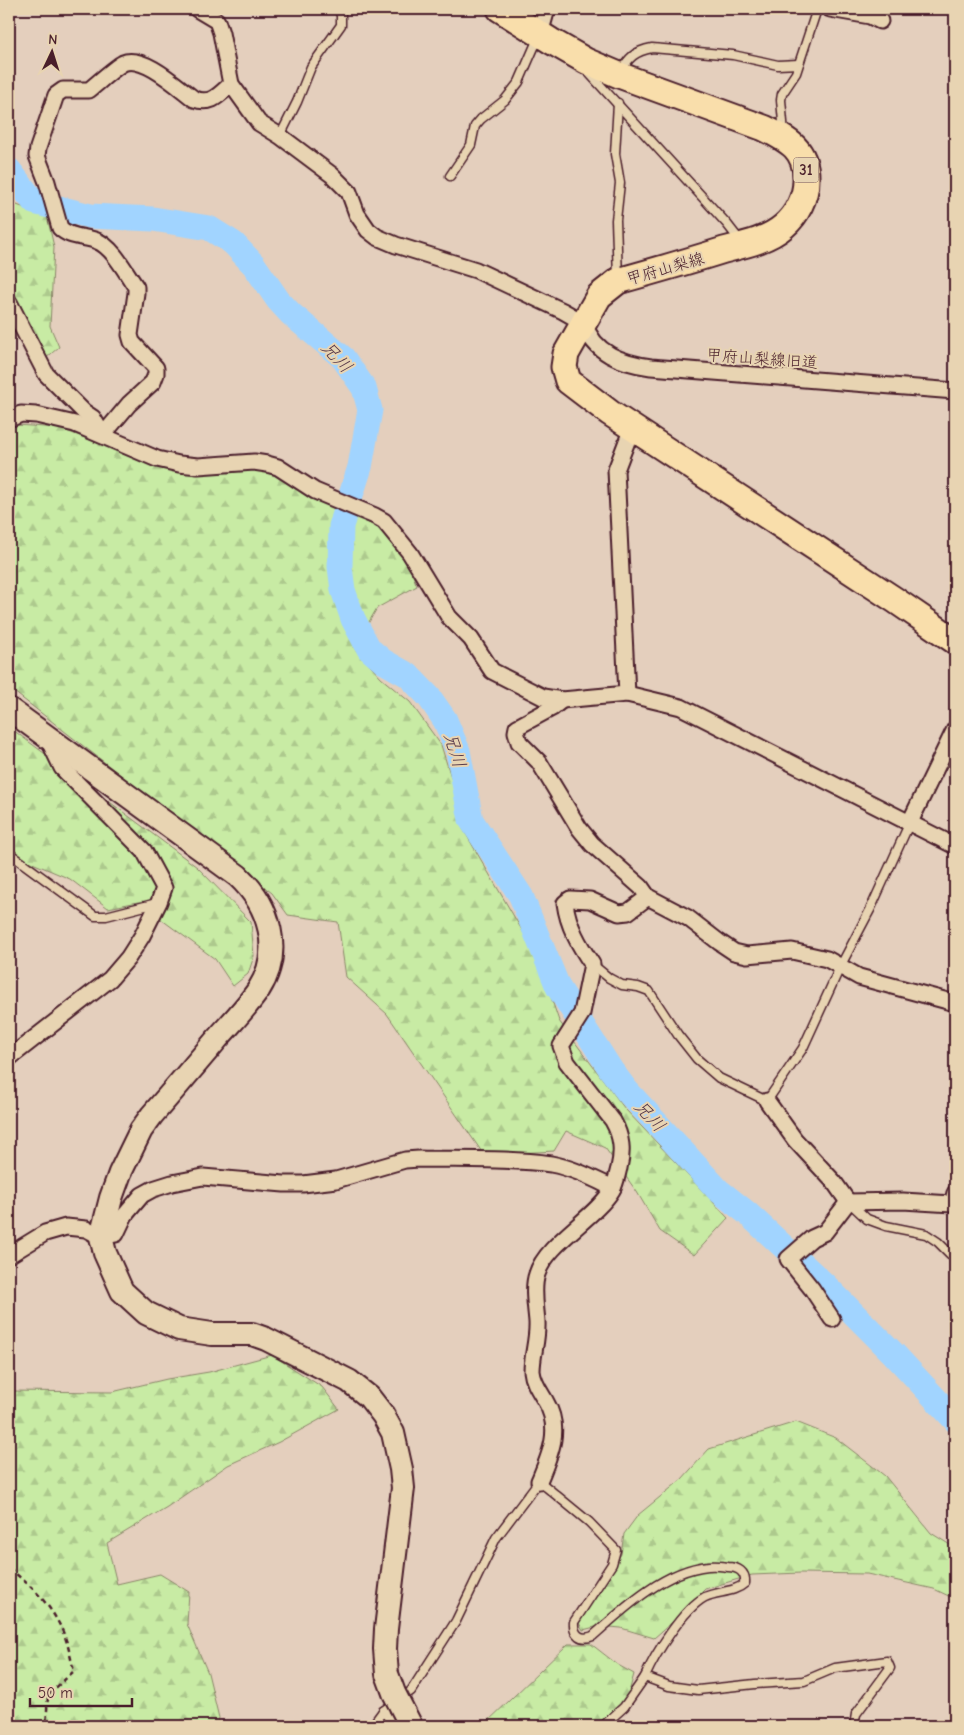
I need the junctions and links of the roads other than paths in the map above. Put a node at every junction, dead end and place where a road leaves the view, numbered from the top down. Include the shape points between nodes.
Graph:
1 (197, 9) edge
2 (338, 9) edge
3 (500, 9) edge
4 (547, 9) edge
5 (817, 9) edge
6 (830, 9) edge
7 (880, 21) dead end
8 (540, 34) junction
9 (586, 61) junction
10 (798, 64) junction
11 (619, 75) junction
12 (231, 84) junction
13 (618, 103) junction
14 (280, 136) junction
15 (784, 138) junction
16 (450, 176) dead end
17 (743, 245) junction
18 (618, 281) junction
19 (9, 302) edge
20 (584, 323) junction
21 (955, 391) edge
22 (9, 419) edge
23 (632, 428) junction
24 (103, 435) junction
25 (955, 641) edge
26 (627, 694) junction
27 (562, 700) junction
28 (9, 709) edge
29 (955, 729) edge
30 (48, 738) junction
31 (910, 822) junction
32 (955, 846) edge
33 (9, 853) edge
34 (648, 897) junction
35 (159, 902) junction
36 (592, 964) junction
37 (841, 966) junction
38 (955, 1003) edge
39 (9, 1058) edge
40 (767, 1101) junction
41 (613, 1188) junction
42 (955, 1193) edge
43 (848, 1202) junction
44 (101, 1237) junction
45 (9, 1255) edge
46 (955, 1259) edge
47 (832, 1318) dead end
48 (539, 1481) junction
49 (644, 1677) junction
50 (383, 1711) junction
51 (372, 1726) edge
52 (394, 1726) edge
53 (411, 1726) edge
54 (603, 1726) edge
55 (854, 1726) edge

1 - 12 street via 217,21
2 - 14 lane via 341,25 311,67
3 - 8 main road, 甲府山梨線 / 31
4 - 8 street
5 - 10 lane
6 - 7 street via 870,16
8 - 9 main road, 甲府山梨線 / 31
8 - 16 lane via 520,82 475,126 471,145
9 - 11 main road, 甲府山梨線 / 31
9 - 13 lane via 590,74
10 - 11 lane via 778,65 733,55 652,48 634,54
10 - 15 lane via 782,94
11 - 15 main road, 甲府山梨線 / 31
12 - 14 street via 259,123
12 - 24 street via 210,101 202,102 152,68 134,62 124,63 89,90 63,90 56,95 37,156 60,228 65,233 107,246 136,287 130,335 132,342 156,368 153,382
13 - 17 lane
13 - 18 lane via 615,154 620,183 616,220
14 - 20 street via 349,192 358,214 377,237 476,270
15 - 17 main road, 甲府山梨線 / 31 via 802,157 806,168 805,192 788,222 774,234
17 - 18 main road, 甲府山梨線 / 31
18 - 20 main road, 甲府山梨線 / 31 via 599,296
19 - 24 street via 46,374 93,418
20 - 21 street, 甲府山梨線旧道 via 587,334 602,350 619,361 634,365
20 - 23 main road, 甲府山梨線 / 31 via 566,354 564,367 568,381
22 - 24 street via 21,414 36,415 75,424
23 - 25 main road, 甲府山梨線 / 31
23 - 26 street via 616,470
24 - 27 street via 179,464 267,464 384,521 410,553 448,617 471,639 492,672 543,697
26 - 27 street
26 - 31 street via 681,707
27 - 34 street via 517,727 519,742 539,762 592,844
28 - 30 street
29 - 31 street
30 - 35 street via 62,768 144,851 164,888
30 - 44 street via 238,876 264,909 272,941 268,972 258,990 141,1130 110,1198
31 - 32 street
31 - 37 lane
33 - 35 lane via 95,916
34 - 36 street via 628,912 619,913 590,900 570,899 566,903 577,943
34 - 37 street via 688,918 734,952 747,955 792,951 827,959
35 - 39 street via 142,936 110,979
36 - 40 lane via 609,978 649,991 697,1059 719,1078
36 - 41 street via 582,1012 561,1046 567,1062 618,1130 622,1155
37 - 38 street via 859,978
37 - 40 lane via 803,1048
40 - 43 street via 795,1140
41 - 44 street via 553,1165 420,1158 336,1180 303,1184 203,1177 153,1188 142,1194 125,1215 116,1234
41 - 48 street via 547,1255 537,1271 537,1328 532,1372 554,1424 552,1451
42 - 43 street via 952,1204 903,1200
43 - 46 lane via 867,1219 926,1234
43 - 47 street via 825,1232 812,1238 788,1259
44 - 45 street via 86,1229 66,1227 45,1233
44 - 53 street, bridge via 122,1292 146,1313 179,1329 212,1334 252,1334 266,1339 349,1381 369,1397 383,1415 398,1449 402,1488 385,1650 388,1674
48 - 49 lane via 589,1522 616,1550 612,1564 574,1622 576,1634 581,1638 593,1636 627,1606 668,1579 708,1566 734,1567 742,1572 745,1583 739,1588 698,1601 654,1657
48 - 50 lane via 496,1538 456,1621 411,1691
49 - 54 lane via 624,1707
49 - 55 lane via 669,1686 698,1690 804,1682 835,1668 887,1661 890,1668 856,1714
50 - 51 lane
50 - 52 lane

